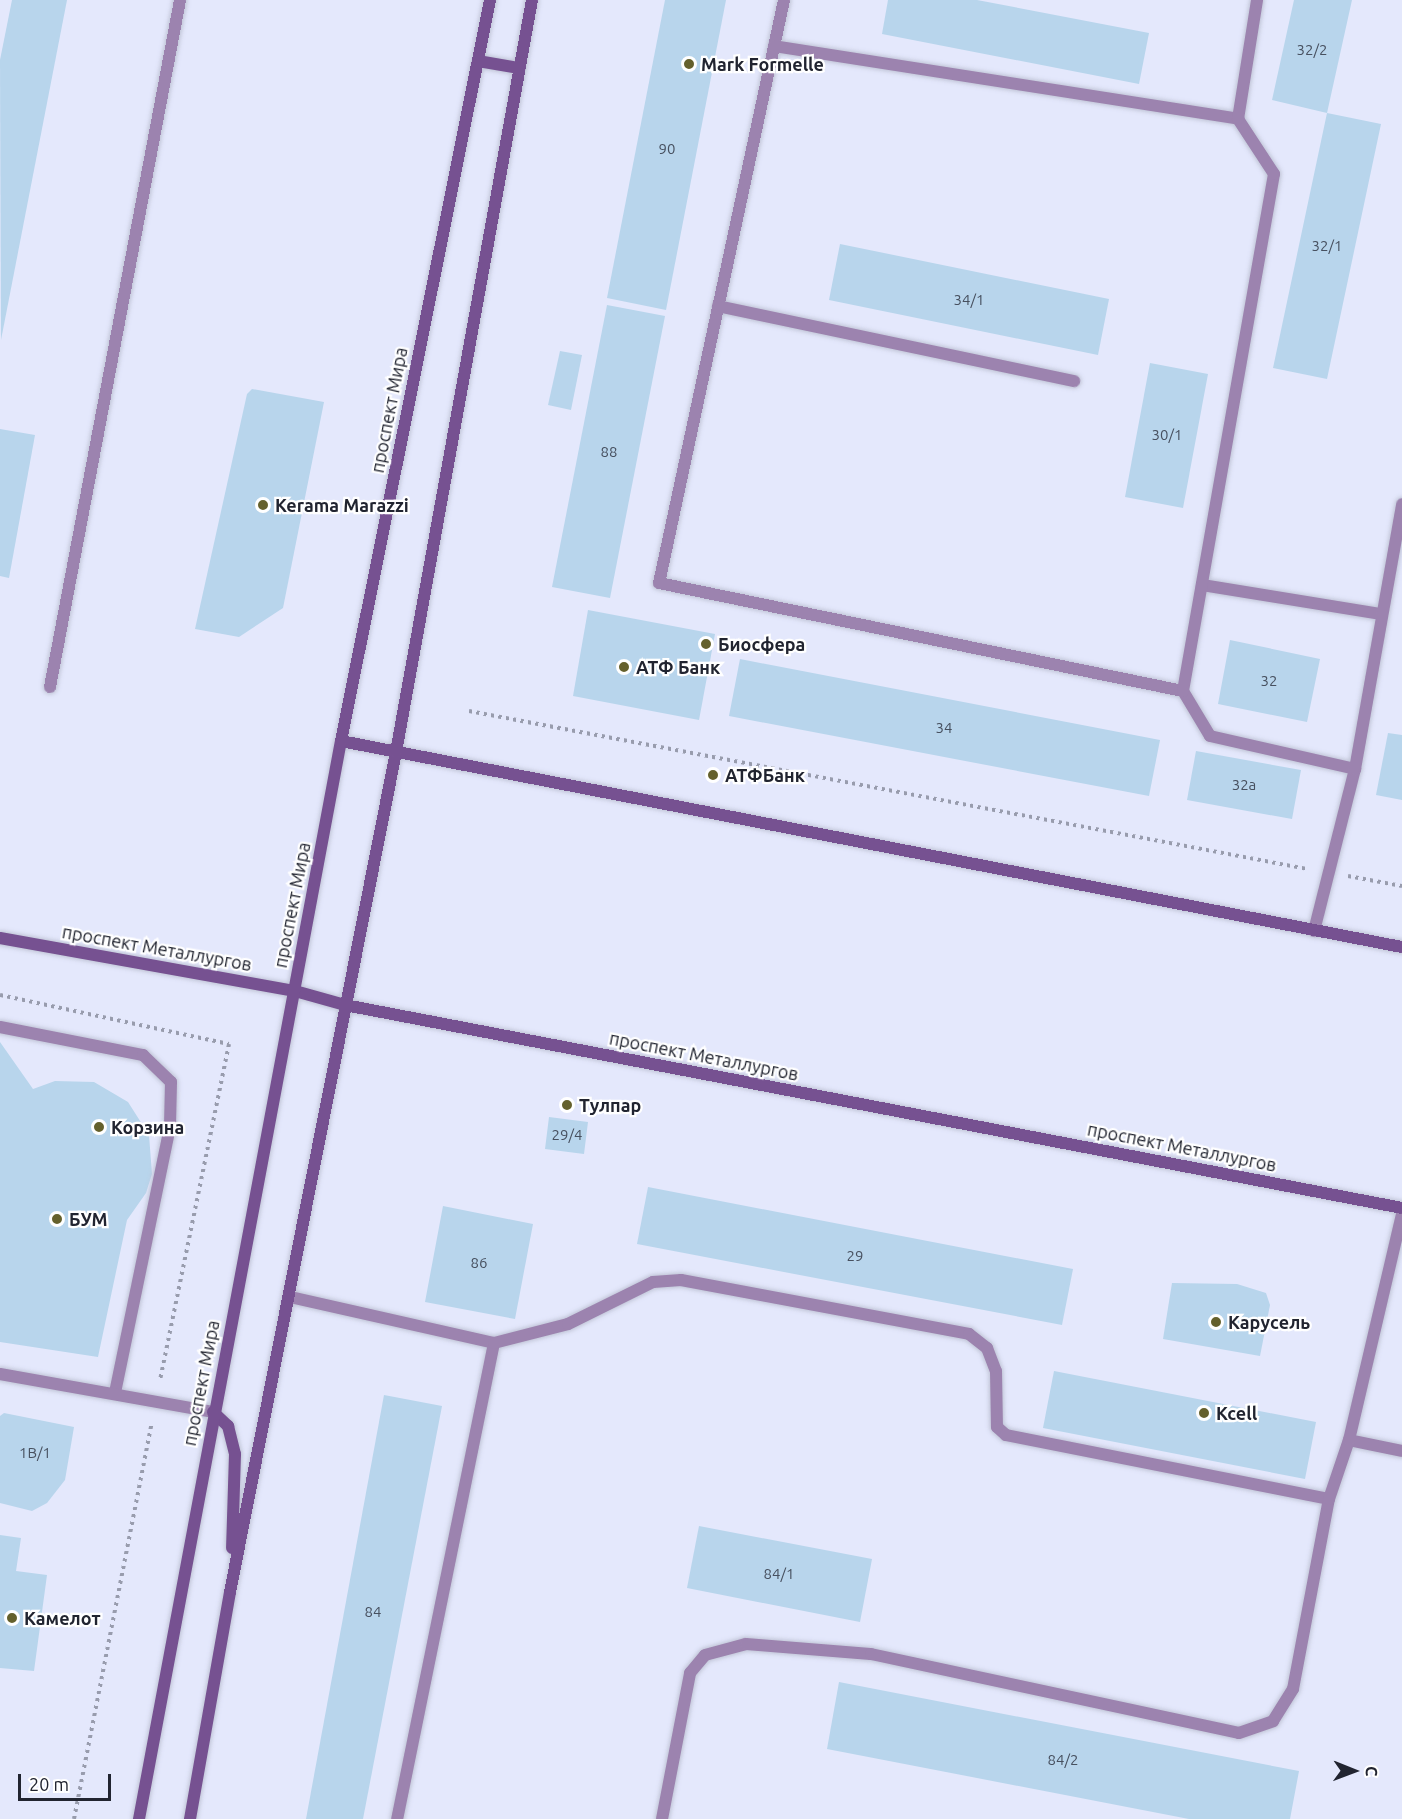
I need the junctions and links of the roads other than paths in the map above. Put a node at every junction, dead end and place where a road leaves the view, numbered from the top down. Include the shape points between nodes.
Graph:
1 (180, 0) edge
2 (490, 0) edge
3 (532, 0) edge
4 (784, 0) edge
5 (1257, 0) edge
6 (774, 46) junction
7 (478, 61) junction
8 (519, 68) junction
9 (1238, 119) junction
10 (718, 306) junction
11 (1074, 381) dead end
12 (1402, 504) edge
13 (1202, 585) junction
14 (1382, 614) junction
15 (50, 687) dead end
16 (1183, 691) junction
17 (341, 741) junction
18 (396, 752) junction
19 (1355, 769) junction
20 (1314, 931) junction
21 (0, 938) edge
22 (1402, 947) edge
23 (294, 991) junction
24 (345, 1005) junction
25 (0, 1027) edge
26 (1402, 1208) edge
27 (1402, 1214) edge
28 (290, 1297) junction
29 (494, 1343) junction
30 (0, 1374) edge
31 (115, 1393) junction
32 (213, 1412) junction
33 (1349, 1440) junction
34 (1402, 1451) edge
35 (1329, 1499) junction
36 (230, 1592) junction
37 (139, 1819) edge
38 (190, 1819) edge
39 (397, 1819) edge
40 (662, 1819) edge

1 - 15 street
2 - 7 main road, проспект Мира
3 - 8 main road
4 - 6 street
5 - 9 street
6 - 9 street
6 - 10 street
7 - 8 main road
7 - 17 main road, проспект Мира
8 - 18 main road
9 - 13 street via 1274,174
10 - 11 street
10 - 16 street via 659,583
12 - 14 street
13 - 14 street
13 - 16 street
14 - 19 street
16 - 19 street via 1210,736
17 - 18 main road
17 - 23 main road, проспект Мира
18 - 20 main road
18 - 24 main road
19 - 20 street
20 - 22 main road
21 - 23 main road, проспект Металлургов
23 - 24 main road, проспект Металлургов
23 - 32 main road, проспект Мира
24 - 26 main road, проспект Металлургов
24 - 28 main road
25 - 31 street via 143,1055 171,1082 170,1127
27 - 33 street
28 - 29 street
28 - 36 main road
29 - 35 street via 568,1324 653,1282 681,1280 969,1334 987,1348 996,1371 997,1427 1006,1435
29 - 39 street
30 - 31 street
31 - 32 street
32 - 36 main road via 228,1426 235,1454
32 - 37 main road, проспект Мира
33 - 34 street
33 - 35 street
35 - 40 street via 1293,1689 1274,1721 1239,1733 871,1654 746,1644 705,1655 690,1673
36 - 38 main road

